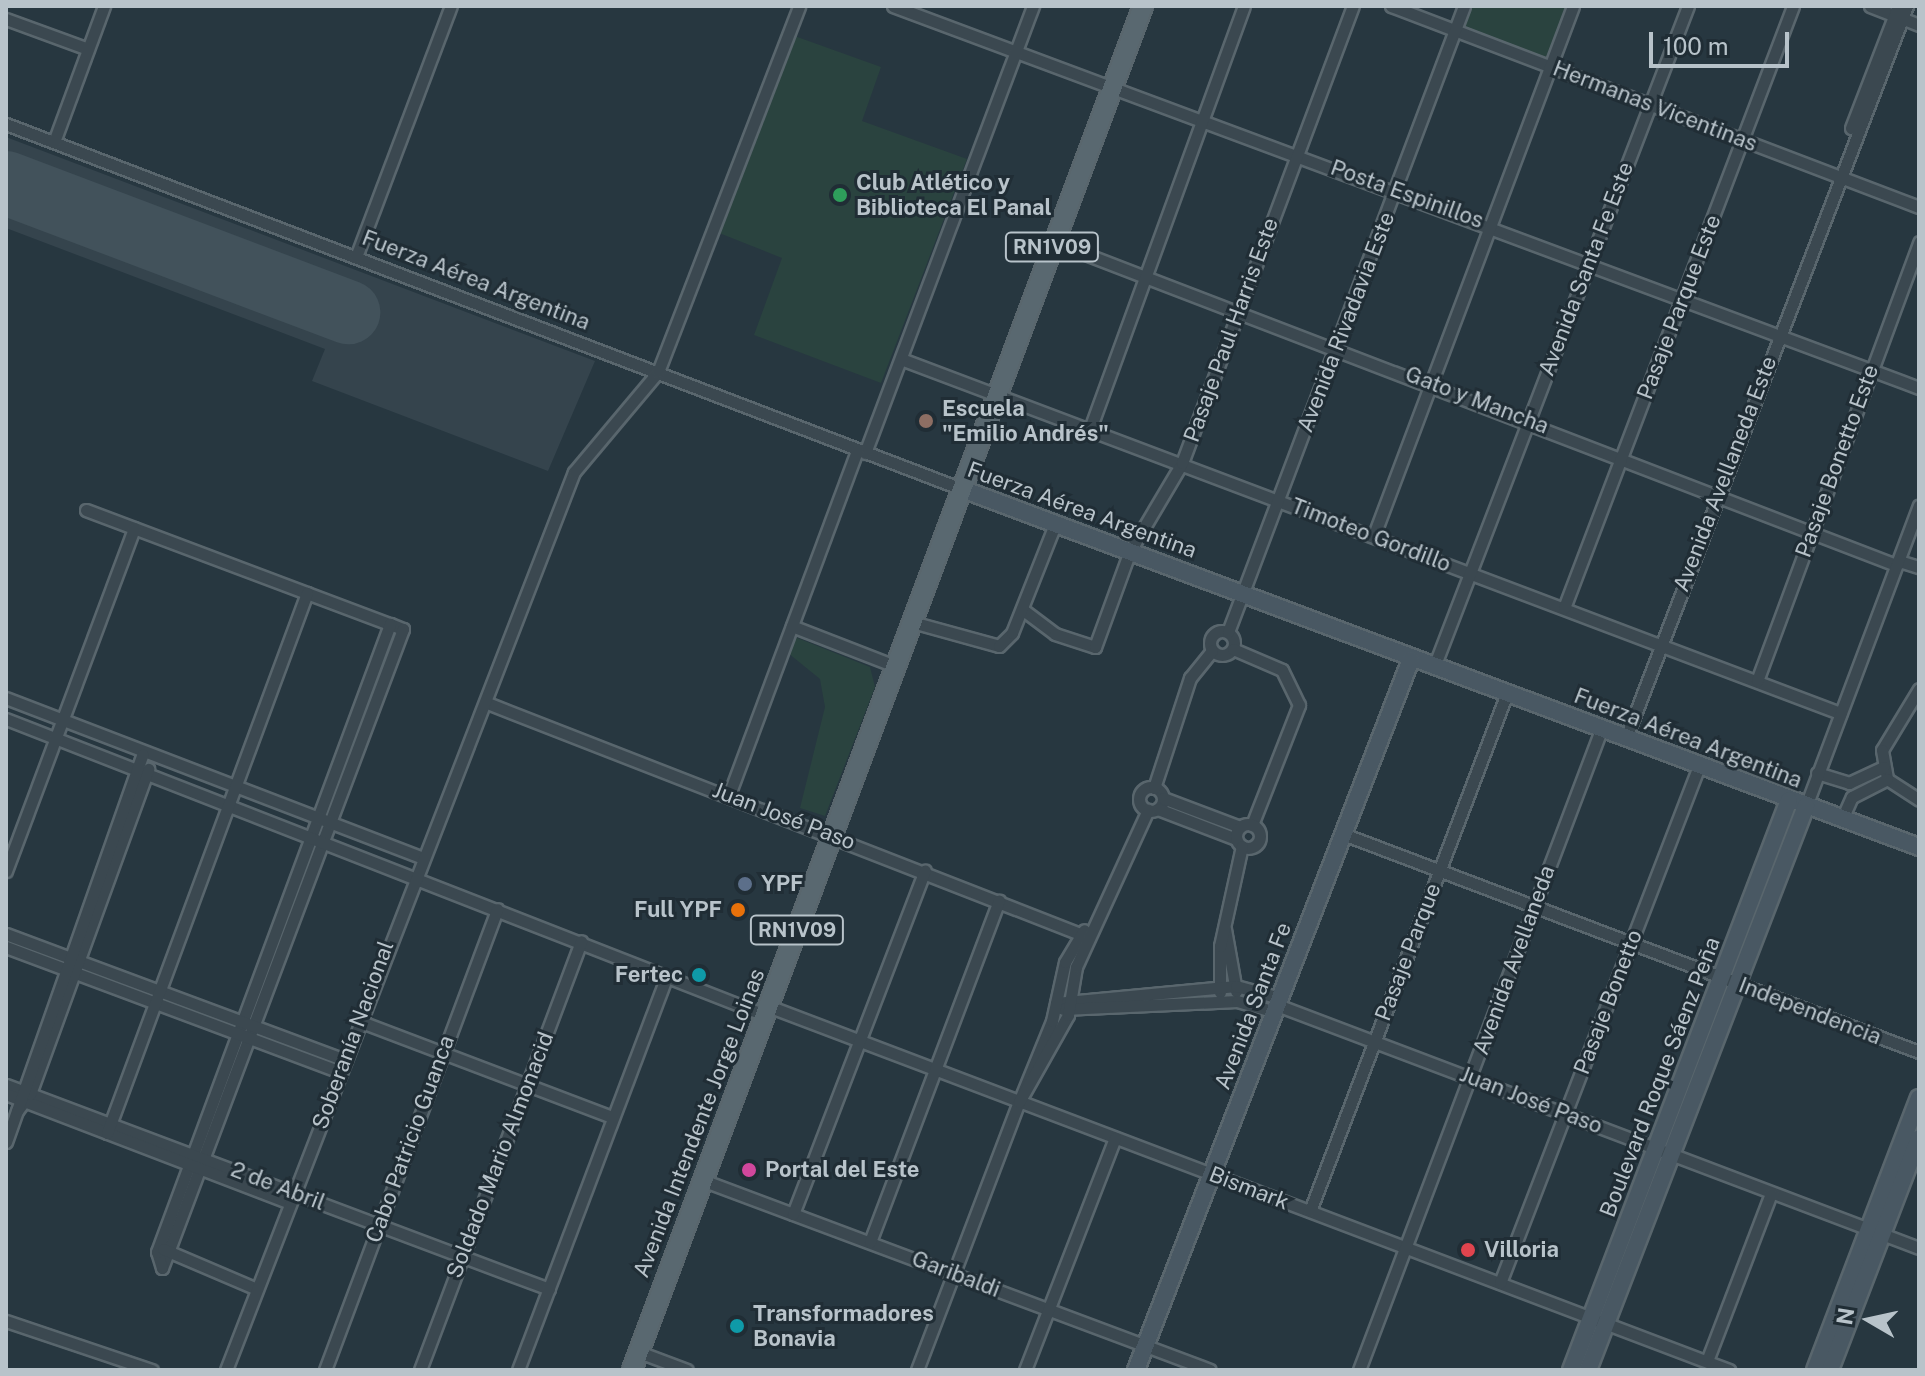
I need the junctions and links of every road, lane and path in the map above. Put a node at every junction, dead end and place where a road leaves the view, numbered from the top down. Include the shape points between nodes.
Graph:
1 (104, 6) edge
2 (451, 6) edge
3 (799, 6) edge
4 (893, 6) edge
5 (1033, 6) edge
6 (1143, 6) edge
7 (1244, 6) edge
8 (1353, 6) edge
9 (1391, 6) edge
10 (1464, 6) edge
11 (1573, 6) edge
12 (1688, 6) edge
13 (1793, 6) edge
14 (1870, 6) edge
15 (1907, 6) edge
16 (1898, 13) edge
17 (6, 19) edge
18 (1919, 25) edge
19 (1455, 30) junction
20 (88, 49) junction
21 (1017, 50) junction
22 (1551, 67) junction
23 (1114, 86) junction
24 (1650, 105) junction
25 (1202, 119) junction
26 (6, 124) edge
27 (1742, 139) junction
28 (54, 142) junction
29 (1297, 152) junction
30 (1836, 180) junction
31 (1395, 191) junction
32 (1919, 207) edge
33 (1491, 225) junction
34 (1054, 242) junction
35 (1919, 242) edge
36 (356, 257) junction
37 (1589, 264) junction
38 (1146, 276) junction
39 (1683, 301) junction
40 (1238, 312) junction
41 (1778, 335) junction
42 (1335, 347) junction
43 (901, 359) junction
44 (1871, 370) junction
45 (658, 372) junction
46 (1431, 381) junction
47 (1919, 388) edge
48 (997, 394) junction
49 (1527, 419) junction
50 (1090, 429) junction
51 (861, 452) junction
52 (1621, 455) junction
53 (1182, 463) junction
54 (962, 489) junction
55 (1718, 492) junction
56 (1279, 499) junction
57 (1919, 506) edge
58 (86, 510) dead end
59 (1056, 522) junction
60 (134, 528) junction
61 (1810, 533) junction
62 (1374, 535) junction
63 (1130, 551) junction
64 (1897, 563) junction
65 (1919, 567) edge
66 (1469, 572) junction
67 (307, 593) junction
68 (1243, 593) junction
69 (1564, 608) junction
70 (1022, 609) junction
71 (912, 622) junction
72 (390, 624) junction
73 (792, 626) junction
74 (1228, 632) junction
75 (1658, 644) junction
76 (1233, 649) junction
77 (1212, 651) junction
78 (1411, 659) junction
79 (895, 666) junction
80 (1434, 667) junction
81 (1757, 681) junction
82 (1919, 689) edge
83 (1507, 693) junction
84 (6, 698) edge
85 (487, 703) junction
86 (1840, 713) junction
87 (6, 719) edge
88 (62, 724) junction
89 (1601, 730) junction
90 (56, 740) junction
91 (148, 756) junction
92 (1699, 766) junction
93 (142, 772) junction
94 (1817, 773) junction
95 (1885, 773) junction
96 (234, 788) junction
97 (1154, 788) junction
98 (729, 795) junction
99 (1789, 800) junction
100 (1919, 800) edge
101 (227, 804) junction
102 (1156, 806) junction
103 (1806, 806) junction
104 (316, 819) junction
105 (1842, 819) junction
106 (330, 824) junction
107 (1252, 825) junction
108 (1343, 834) junction
109 (834, 836) junction
110 (1239, 837) junction
111 (317, 839) junction
112 (1919, 847) edge
113 (420, 857) junction
114 (6, 871) edge
115 (925, 871) junction
116 (1438, 871) junction
117 (411, 876) junction
118 (999, 901) junction
119 (1533, 907) junction
120 (497, 909) junction
121 (1094, 923) junction
122 (1225, 928) junction
123 (6, 934) edge
124 (1080, 934) junction
125 (581, 941) junction
126 (1630, 944) junction
127 (6, 947) edge
128 (71, 965) junction
129 (666, 978) junction
130 (1730, 981) junction
131 (1236, 986) junction
132 (1220, 994) junction
133 (157, 997) junction
134 (1236, 1001) junction
135 (1277, 1005) junction
136 (1055, 1006) junction
137 (1069, 1006) junction
138 (766, 1011) junction
139 (359, 1021) junction
140 (245, 1030) junction
141 (860, 1042) junction
142 (1374, 1042) junction
143 (1919, 1052) edge
144 (441, 1054) junction
145 (342, 1066) junction
146 (936, 1071) junction
147 (1471, 1077) junction
148 (6, 1085) edge
149 (526, 1086) junction
150 (19, 1098) edge
151 (1919, 1098) edge
152 (1019, 1102) junction
153 (1566, 1114) junction
154 (612, 1117) junction
155 (109, 1128) junction
156 (1115, 1138) junction
157 (1919, 1138) edge
158 (6, 1142) edge
159 (1664, 1151) junction
160 (196, 1161) junction
161 (1212, 1174) junction
162 (702, 1180) junction
163 (1771, 1193) junction
164 (292, 1198) junction
165 (1310, 1211) junction
166 (793, 1214) junction
167 (378, 1223) junction
168 (1875, 1232) junction
169 (870, 1242) junction
170 (1406, 1248) junction
171 (1919, 1248) edge
172 (462, 1255) junction
173 (954, 1273) junction
174 (1500, 1283) junction
175 (257, 1289) junction
176 (549, 1289) junction
177 (1049, 1309) junction
178 (1599, 1320) junction
179 (6, 1321) edge
180 (1145, 1345) junction
181 (639, 1352) junction
182 (1707, 1361) junction
183 (152, 1370) edge
184 (226, 1370) edge
185 (325, 1370) edge
186 (420, 1370) edge
187 (518, 1370) edge
188 (632, 1370) edge
189 (687, 1370) edge
190 (917, 1370) edge
191 (1025, 1370) edge
192 (1136, 1370) edge
193 (1210, 1370) edge
194 (1359, 1370) edge
195 (1571, 1370) edge
196 (1588, 1370) edge
197 (1729, 1370) edge
198 (1815, 1370) edge
199 (1830, 1370) edge

1 - 20 street
2 - 36 street
3 - 45 street, Soberanía Nacional
4 - 21 street, Posta Espinillos
5 - 21 street
6 - 23 main road, RN1V09
7 - 25 street
8 - 29 street, Pasaje Paul Harris Este
9 - 19 street, Hermanas Vicentinas
10 - 19 street, Avenida Rivadavia Este
11 - 22 street
12 - 24 street, Avenida Santa Fe Este
13 - 27 street, Pasaje Parque Este
14 - 16 street
15 - 16 street, Avenida Avellaneda Este
16 - 18 street
16 - 30 street, Avenida Avellaneda Este
17 - 20 street
19 - 22 street, Hermanas Vicentinas
19 - 31 street, Avenida Rivadavia Este
20 - 28 street
21 - 23 street, Posta Espinillos
21 - 43 street
22 - 24 street, Hermanas Vicentinas
22 - 33 street
23 - 25 street, Posta Espinillos
23 - 34 main road, RN1V09
24 - 27 street, Hermanas Vicentinas
24 - 37 street, Avenida Santa Fe Este
25 - 29 street, Posta Espinillos
25 - 38 street
26 - 28 street, Fuerza Aérea Argentina
27 - 30 street, Hermanas Vicentinas
27 - 39 street, Pasaje Parque Este
28 - 36 street, Fuerza Aérea Argentina
29 - 31 street, Posta Espinillos
29 - 40 street, Pasaje Paul Harris Este
30 - 32 street, Hermanas Vicentinas
30 - 41 street, Avenida Avellaneda Este
31 - 33 street, Posta Espinillos
31 - 42 street, Avenida Rivadavia Este
33 - 37 street, Posta Espinillos
33 - 46 street
34 - 38 street, Gato y Mancha
34 - 48 main road, RN1V09
35 - 44 street, Pasaje Bonetto Este
36 - 45 street, Fuerza Aérea Argentina
37 - 39 street, Posta Espinillos
37 - 49 street, Avenida Santa Fe Este
38 - 40 street, Gato y Mancha
38 - 50 street
39 - 41 street, Posta Espinillos
39 - 52 street, Pasaje Parque Este
40 - 42 street, Gato y Mancha
40 - 53 street, Pasaje Paul Harris Este
41 - 44 street, Posta Espinillos
41 - 55 street, Avenida Avellaneda Este
42 - 46 street, Gato y Mancha
42 - 56 street, Avenida Rivadavia Este
43 - 48 street, Timoteo Gordillo
43 - 51 street
44 - 47 street, Posta Espinillos
44 - 61 street, Pasaje Bonetto Este
45 - 51 street, Fuerza Aérea Argentina
45 - 85 street, Soberanía Nacional via 574,472
46 - 49 street, Gato y Mancha
46 - 62 street
48 - 50 street, Timoteo Gordillo
48 - 54 main road, RN1V09
49 - 52 street, Gato y Mancha
49 - 66 street, Avenida Santa Fe Este
50 - 53 street, Timoteo Gordillo
51 - 54 street, Fuerza Aérea Argentina
51 - 73 street
52 - 55 street, Gato y Mancha
52 - 69 street, Pasaje Parque Este
53 - 56 street, Timoteo Gordillo
53 - 63 street, Pasaje Paul Harris Este
54 - 59 street, Fuerza Aérea Argentina
54 - 71 main road, Avenida Intendente Jorge Loinas / RN1V09
55 - 61 street, Gato y Mancha
55 - 75 street, Avenida Avellaneda Este
56 - 62 street, Timoteo Gordillo
56 - 68 street, Avenida Rivadavia Este
57 - 64 street
58 - 60 street
59 - 63 street, Fuerza Aérea Argentina
59 - 70 street
60 - 67 street
60 - 88 street
61 - 64 street, Gato y Mancha
61 - 81 street, Pasaje Bonetto Este
62 - 66 street, Timoteo Gordillo
63 - 68 street, Fuerza Aérea Argentina
63 - 70 street, Pasaje Paul Harris Este via 1095,647 1055,634
64 - 65 street, Gato y Mancha
64 - 86 street
66 - 69 street, Timoteo Gordillo
66 - 80 street, Avenida Santa Fe Este
67 - 72 street
67 - 96 street
68 - 74 street, Avenida Rivadavia Este
68 - 78 street, Fuerza Aérea Argentina
69 - 75 street, Timoteo Gordillo
70 - 71 street via 999,646
71 - 79 main road, Avenida Intendente Jorge Loinas / RN1V09
72 - 104 street
72 - 106 street via 403,629
73 - 79 street
73 - 98 street
74 - 76 street
74 - 77 street, Avenida Rivadavia Este via 1212,635
75 - 81 street, Timoteo Gordillo
75 - 89 street, Avenida Avellaneda Este via 1627,735
76 - 77 street
76 - 107 street via 1282,670 1299,705
77 - 97 street via 1190,678
78 - 80 street, Fuerza Aérea Argentina
78 - 108 street, Avenida Santa Fe
79 - 109 main road, Avenida Intendente Jorge Loinas / RN1V09
80 - 83 street, Fuerza Aérea Argentina
81 - 86 street, Timoteo Gordillo
82 - 95 street via 1893,726
83 - 89 street, Fuerza Aérea Argentina
83 - 116 street, Pasaje Parque
84 - 88 street
85 - 98 street, Juan José Paso
85 - 113 street, Soberanía Nacional
86 - 94 street
87 - 90 street, Bismark
88 - 90 street
88 - 91 street
89 - 92 street, Fuerza Aérea Argentina
89 - 119 street, Avenida Avellaneda
90 - 93 street, Bismark
90 - 114 street
91 - 93 street
91 - 96 street
92 - 99 street, Fuerza Aérea Argentina
92 - 126 street, Pasaje Bonetto
93 - 101 street, Bismark
93 - 128 street
94 - 95 street via 1849,783
94 - 103 street
95 - 100 street
95 - 105 street via 1852,797
96 - 101 street
96 - 104 street
97 - 102 street
97 - 102 street via 1139,798
98 - 109 street, Juan José Paso
99 - 103 street, Fuerza Aérea Argentina
99 - 130 street, Boulevard Roque Sáenz Peña
101 - 111 street, Bismark
101 - 133 street
102 - 110 street
102 - 121 street
103 - 105 street, Fuerza Aérea Argentina
103 - 130 street, Boulevard Roque Sáenz Peña
104 - 106 street
104 - 111 street
105 - 112 street, Fuerza Aérea Argentina
106 - 111 street
106 - 113 street
107 - 110 street
107 - 110 street via 1258,841
108 - 116 street, Independencia
108 - 135 street, Avenida Santa Fe
109 - 115 street, Juan José Paso
109 - 138 main road, Avenida Intendente Jorge Loinas / RN1V09
110 - 122 street
111 - 117 street, Bismark
111 - 140 street
113 - 117 street, Soberanía Nacional
115 - 118 street, Juan José Paso
115 - 141 street
116 - 119 street, Independencia
116 - 142 street, Pasaje Parque
117 - 120 street, Bismark
117 - 139 street, Soberanía Nacional
118 - 124 street, Juan José Paso
118 - 146 street
119 - 126 street, Independencia
119 - 147 street, Avenida Avellaneda
120 - 125 street, Bismark
120 - 144 street, Cabo Patricio Guanca
121 - 124 street
121 - 137 street
122 - 131 street
122 - 132 street
123 - 128 street
124 - 136 street
125 - 129 street, Bismark
125 - 149 street, Soldado Mario Almonacid
126 - 130 street, Independencia
126 - 153 street, Pasaje Bonetto
127 - 128 street
128 - 133 street
128 - 150 street
129 - 138 street, Bismark
129 - 154 street
130 - 143 street, Independencia
130 - 159 street, Boulevard Roque Sáenz Peña
131 - 132 street, Juan José Paso
131 - 134 street
131 - 135 street, Juan José Paso
132 - 134 street, Juan José Paso
132 - 137 street, Juan José Paso
133 - 140 street
133 - 155 street
134 - 135 street, Juan José Paso
135 - 142 street, Juan José Paso
135 - 161 street, Avenida Santa Fe
136 - 137 street, Juan José Paso
136 - 152 street
137 - 152 street
138 - 141 street, Bismark
138 - 162 main road, Avenida Intendente Jorge Loinas / RN1V09
139 - 144 street
139 - 145 street, Soberanía Nacional
140 - 145 street
140 - 160 street
141 - 146 street, Bismark
141 - 166 street
142 - 147 street, Juan José Paso
142 - 165 street, Pasaje Parque
144 - 149 street
144 - 167 street, Cabo Patricio Guanca
145 - 164 street, Soberanía Nacional
146 - 152 street, Bismark
146 - 169 street
147 - 153 street, Juan José Paso
147 - 170 street, Avenida Avellaneda
148 - 150 street, 2 de Abril
149 - 154 street
149 - 172 street, Soldado Mario Almonacid
150 - 155 street, 2 de Abril
150 - 158 street
151 - 168 street
152 - 156 street, Bismark
152 - 173 street
153 - 159 street, Juan José Paso
153 - 174 street, Pasaje Bonetto
154 - 176 street
155 - 160 street, 2 de Abril
156 - 161 street, Bismark
156 - 177 street
157 - 168 street
159 - 163 street, Juan José Paso
159 - 178 street, Boulevard Roque Sáenz Peña
160 - 164 street, 2 de Abril
160 - 175 street via 163,1250
161 - 165 street, Bismark
161 - 180 street, Avenida Santa Fe
162 - 166 street, Garibaldi
162 - 181 main road, Avenida Intendente Jorge Loinas / RN1V09
163 - 168 street, Juan José Paso
163 - 182 street
164 - 167 street, 2 de Abril
164 - 175 street, Soberanía Nacional
165 - 170 street, Bismark
166 - 169 street, Garibaldi
167 - 172 street, 2 de Abril
167 - 185 street, Cabo Patricio Guanca
168 - 171 street, Juan José Paso
168 - 198 street
168 - 199 street
169 - 173 street, Garibaldi
170 - 174 street, Bismark
170 - 194 street, Avenida Avellaneda
172 - 176 street, 2 de Abril
172 - 186 street, Soldado Mario Almonacid
173 - 177 street, Garibaldi
173 - 190 street
174 - 178 street, Bismark
175 - 184 street, Soberanía Nacional
176 - 187 street
177 - 180 street, Garibaldi
177 - 191 street
178 - 182 street, Bismark
178 - 195 street, Boulevard Roque Sáenz Peña
178 - 196 street, Boulevard Roque Sáenz Peña
179 - 183 street
180 - 192 street, Avenida Santa Fe
180 - 193 street, Garibaldi
181 - 188 main road, Avenida Intendente Jorge Loinas / RN1V09
181 - 189 street
182 - 197 street, Bismark

